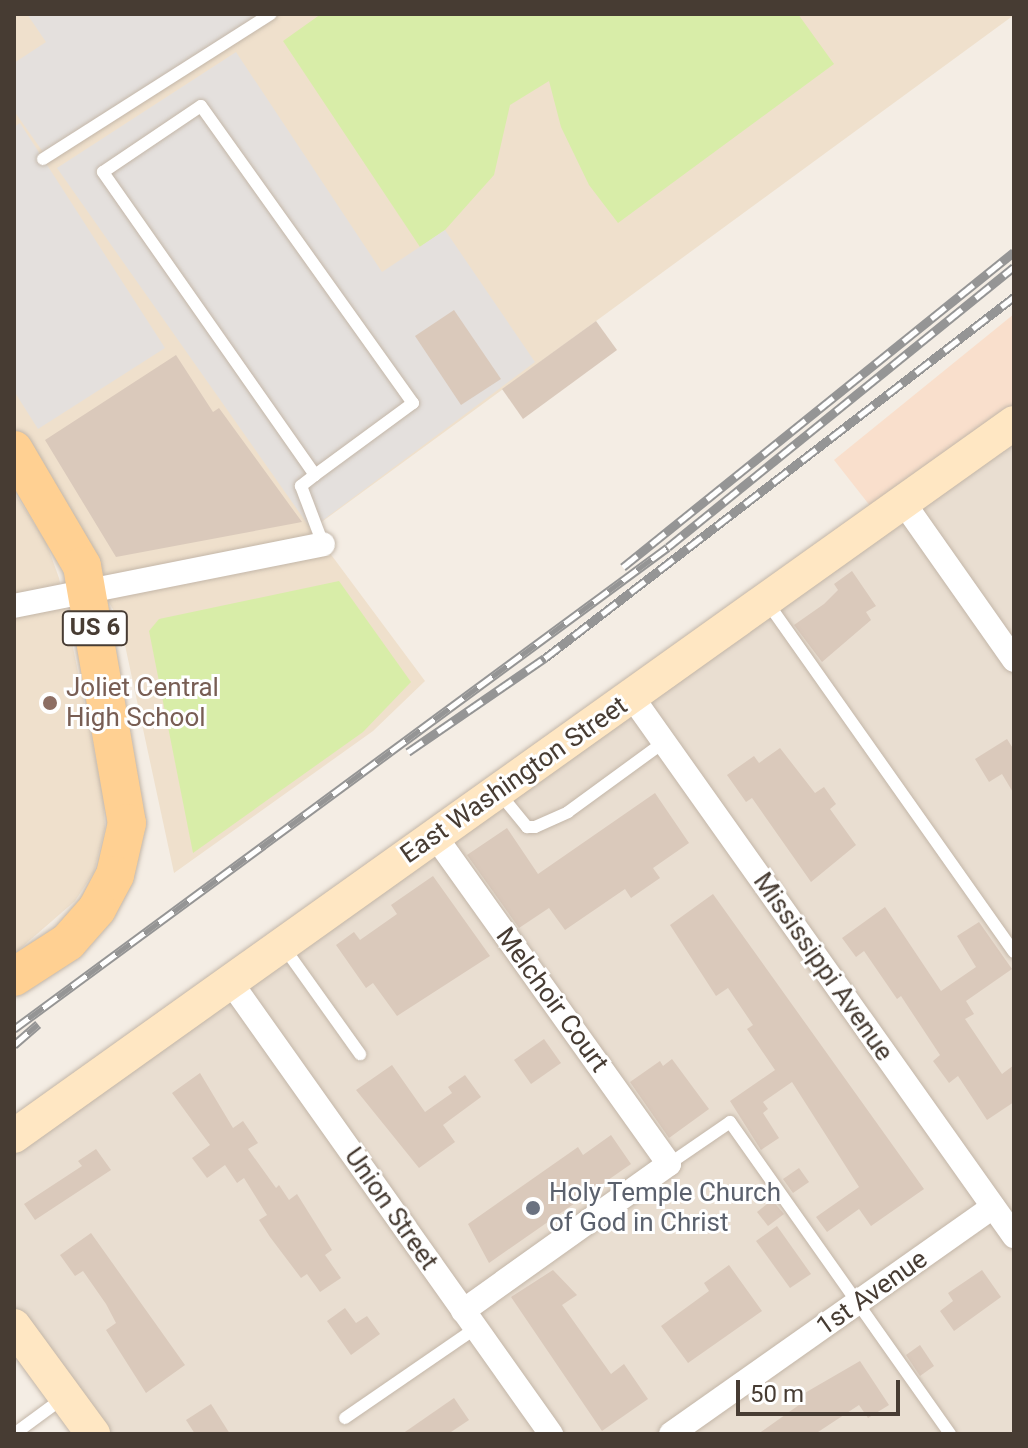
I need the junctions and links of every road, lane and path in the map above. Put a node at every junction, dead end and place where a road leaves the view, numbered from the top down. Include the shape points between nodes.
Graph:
1 (271, 14) edge
2 (43, 159) dead end
3 (1014, 423) edge
4 (14, 450) edge
5 (315, 475) junction
6 (903, 502) junction
7 (323, 544) joint
8 (88, 590) junction
9 (766, 601) junction
10 (14, 606) edge
11 (1014, 660) edge
12 (632, 697) junction
13 (664, 742) junction
14 (498, 792) junction
15 (435, 836) junction
16 (283, 946) junction
17 (1014, 952) edge
18 (14, 977) edge
19 (232, 984) junction
20 (360, 1054) dead end
21 (14, 1136) edge
22 (669, 1164) junction
23 (993, 1207) junction
24 (1014, 1236) edge
25 (857, 1304) junction
26 (470, 1319) junction
27 (15, 1330) edge
28 (65, 1396) junction
29 (345, 1418) dead end
30 (15, 1434) edge
31 (93, 1434) edge
32 (551, 1434) edge
33 (671, 1434) edge
34 (950, 1434) edge

1 - 2 lane
3 - 6 street, East Washington Street
4 - 8 main road, US 6 via 70,541
5 - 5 lane via 413,403 201,106 103,172
5 - 7 lane via 301,486
6 - 9 street, East Washington Street
6 - 11 street
7 - 8 street
8 - 10 street
8 - 18 main road, US 6 via 127,823 115,875 97,909 68,942
9 - 12 street, East Washington Street
9 - 17 lane
12 - 13 street, Mississippi Avenue
12 - 14 street, East Washington Street
13 - 14 lane via 568,812 535,827 527,827
13 - 23 street, Mississippi Avenue
14 - 15 street, East Washington Street
15 - 16 street, East Washington Street
15 - 22 street, Melchoir Court
16 - 19 street, East Washington Street
16 - 20 lane
19 - 21 street, East Washington Street
19 - 26 street, Union Street
22 - 25 lane via 730,1122
22 - 26 street
23 - 24 street, Mississippi Avenue
23 - 25 street, 1st Avenue
25 - 33 street, 1st Avenue
25 - 34 lane
26 - 29 lane
26 - 32 street, Union Street
27 - 28 street
28 - 30 lane
28 - 31 street

